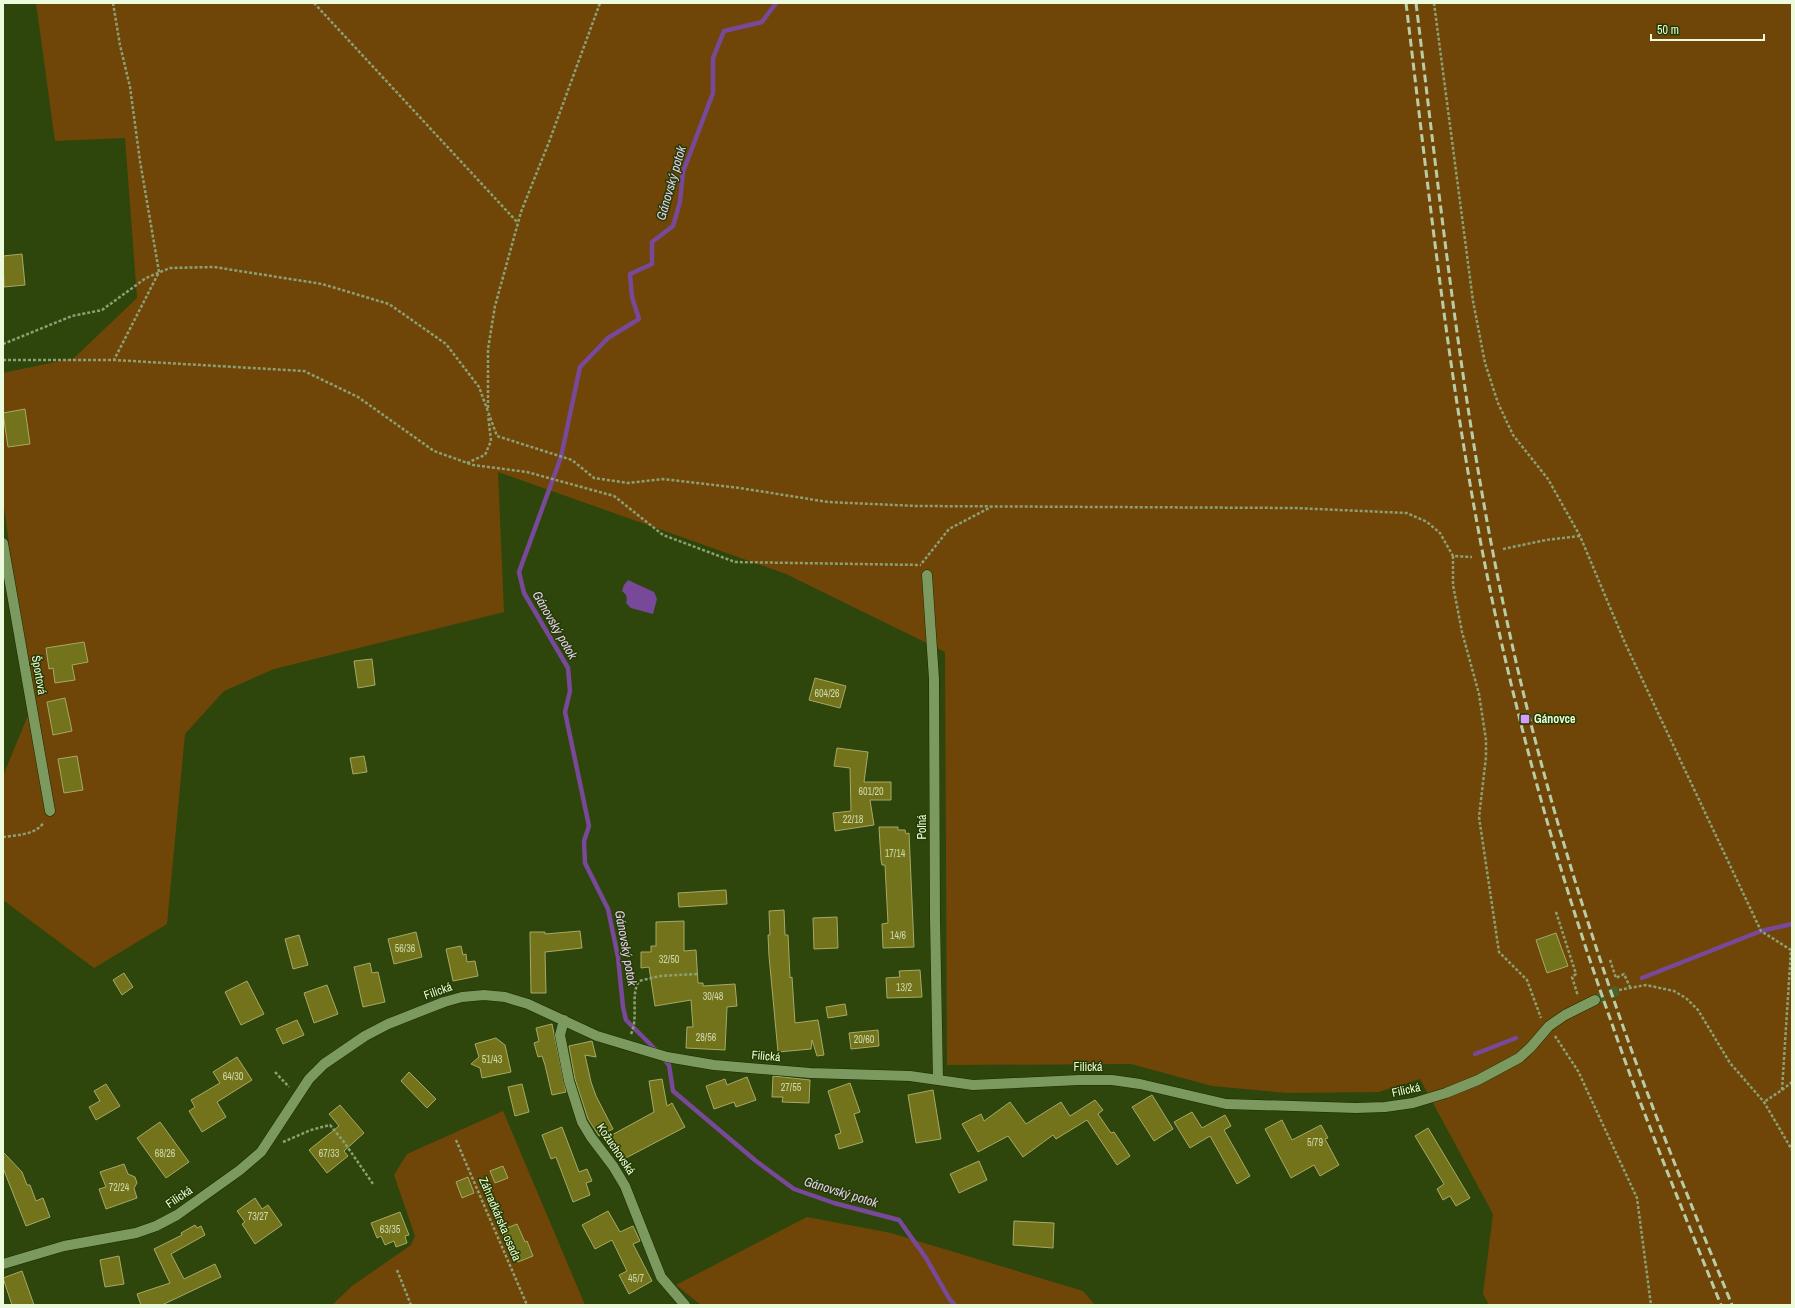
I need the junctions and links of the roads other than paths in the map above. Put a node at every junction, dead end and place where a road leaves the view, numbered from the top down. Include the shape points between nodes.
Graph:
1 (3, 543) edge
2 (928, 575) road end
3 (50, 811) road end
4 (1595, 1000) tunnel mouth
5 (564, 1020) junction
6 (938, 1080) junction
7 (3, 1264) edge
8 (685, 1305) edge

1 - 3 street, Športová
2 - 6 street, Poľná via 934,679
4 - 6 street, Filická via 1549,1026 1519,1058 1498,1070 1446,1093 1413,1103 1385,1107 1226,1104 1112,1080 973,1085
5 - 6 street, Filická via 596,1036 667,1057 714,1065 810,1073 910,1076
5 - 7 street, Filická via 506,997 484,995 444,1002 394,1021 365,1036 324,1064 309,1079 261,1152 177,1215 136,1233 64,1246
5 - 8 street, Kožuchovská via 560,1035 569,1081 582,1122 626,1186 661,1277

